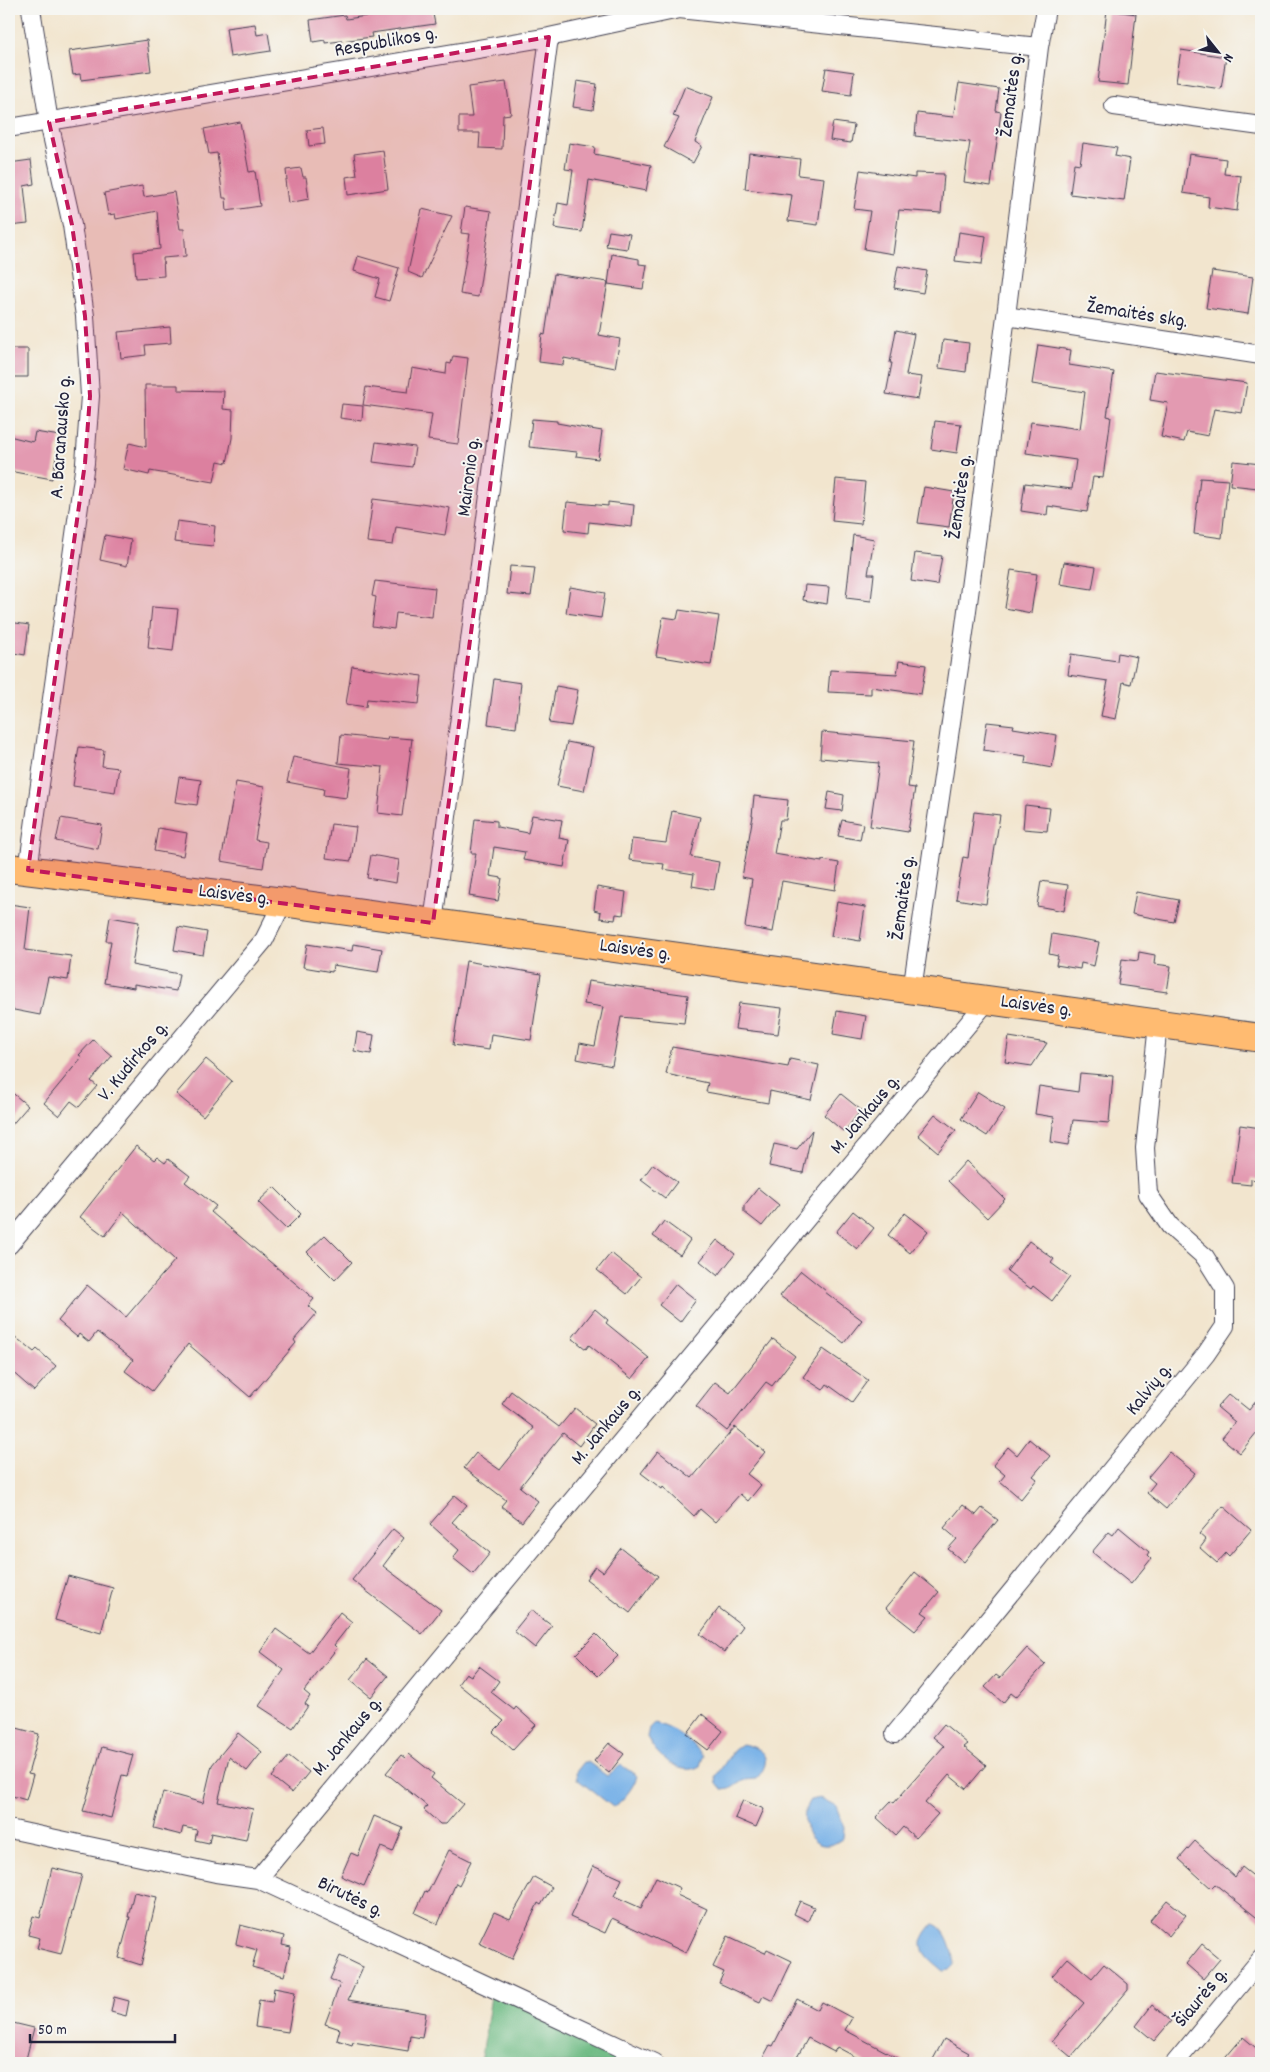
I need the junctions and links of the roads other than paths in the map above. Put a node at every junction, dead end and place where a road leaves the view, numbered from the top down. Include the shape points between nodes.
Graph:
1 (32, 9) edge
2 (680, 9) edge
3 (1046, 9) edge
4 (549, 37) junction
5 (1039, 47) junction
6 (1114, 106) dead end
7 (48, 122) junction
8 (1261, 126) edge
9 (9, 128) edge
10 (1006, 316) junction
11 (1261, 355) edge
12 (18, 869) edge
13 (283, 902) junction
14 (432, 923) junction
15 (912, 990) junction
16 (988, 1000) junction
17 (1158, 1024) junction
18 (1261, 1038) edge
19 (9, 1245) edge
20 (895, 1734) dead end
21 (9, 1829) edge
22 (258, 1879) junction
23 (1261, 1959) edge
24 (654, 2063) edge
25 (1175, 2063) edge

1 - 7 street, A. Baranausko g.
2 - 4 street, Respublikos g.
2 - 5 street, Respublikos g.
3 - 5 street, Žemaitės g.
4 - 7 street, Respublikos g.
4 - 14 street, Maironio g.
5 - 10 street, Žemaitės g.
6 - 8 street
7 - 9 street, Respublikos g.
7 - 12 street, A. Baranausko g. via 74,243 85,316 90,396 85,463
10 - 11 street, Žemaitės skg.
10 - 15 street, Žemaitės g.
12 - 13 main road, Laisvės g.
13 - 14 main road, Laisvės g.
13 - 19 street, V. Kudirkos g. via 264,940
14 - 15 main road, Laisvės g.
15 - 16 main road, Laisvės g.
16 - 17 main road, Laisvės g.
16 - 22 street, M. Jankaus g.
17 - 18 main road, Laisvės g.
17 - 20 street, Kalvių g. via 1145,1148 1148,1194 1170,1226 1205,1257 1225,1290 1225,1326 1206,1354
21 - 22 street, Birutės g.
22 - 24 street, Birutės g.
23 - 25 street, Šiaurės g.

